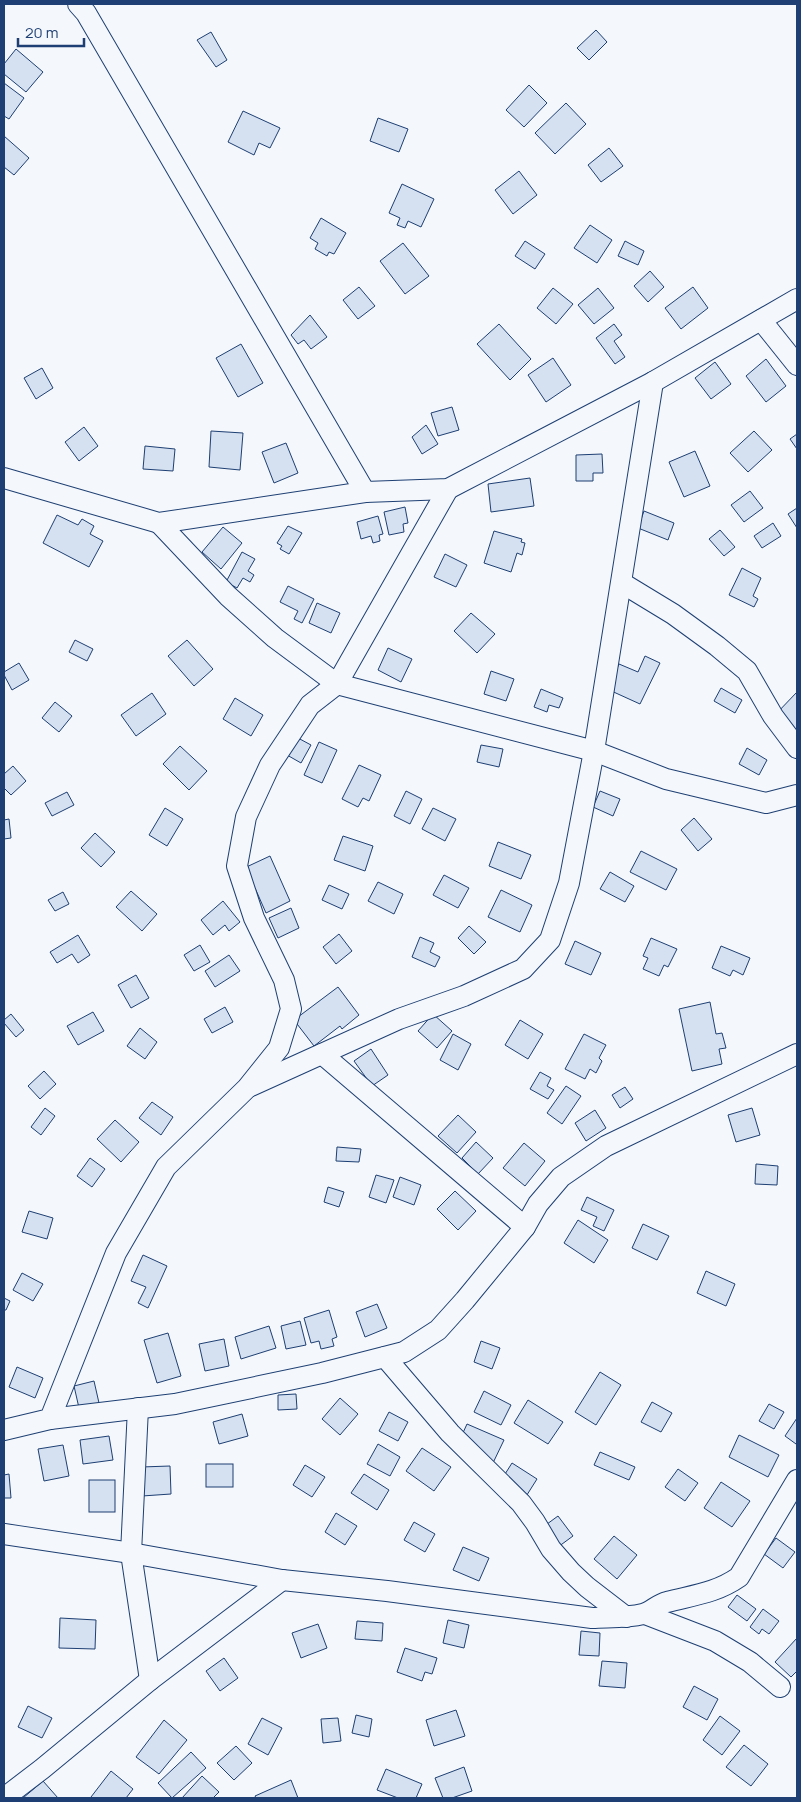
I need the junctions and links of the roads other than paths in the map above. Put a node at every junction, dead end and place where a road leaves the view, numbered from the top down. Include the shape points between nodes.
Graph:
1 (78, 4) edge
2 (797, 299) edge
3 (761, 320) junction
4 (797, 364) edge
5 (653, 382) junction
6 (4, 478) edge
7 (448, 489) junction
8 (365, 492) junction
9 (159, 523) junction
10 (622, 583) junction
11 (337, 684) junction
12 (797, 748) edge
13 (594, 751) junction
14 (797, 795) edge
15 (322, 1054) junction
16 (797, 1054) edge
17 (247, 1088) junction
18 (525, 1228) junction
19 (386, 1357) junction
20 (138, 1408) junction
21 (50, 1419) junction
22 (4, 1430) edge
23 (797, 1480) edge
24 (4, 1534) edge
25 (131, 1554) junction
26 (282, 1580) junction
27 (635, 1615) junction
28 (150, 1680) junction
29 (780, 1687) dead end
30 (4, 1798) edge

1 - 8 street via 92,22
2 - 3 street
3 - 4 street
3 - 5 street
5 - 7 street
5 - 10 street
6 - 9 street
7 - 8 street
7 - 11 street
8 - 9 street
9 - 11 street via 228,596 275,638
10 - 12 street via 717,646 747,672
10 - 13 street
11 - 13 street
11 - 17 street via 310,705 270,765 246,817 237,866 254,918 284,980 290,1009 279,1048
13 - 14 street via 666,779 766,803
13 - 15 street via 569,883 550,940 523,969
15 - 17 street
15 - 18 street
16 - 18 street via 606,1146 561,1177 538,1204
17 - 21 street via 166,1167 116,1253
18 - 19 street via 438,1330 404,1352
19 - 20 street via 175,1404
19 - 27 street via 450,1433 521,1503 571,1572 587,1587
20 - 21 street
20 - 25 street
21 - 22 street
23 - 27 street via 739,1577 712,1592 662,1603
24 - 25 street
25 - 26 street
25 - 28 street
26 - 27 street via 592,1618
26 - 28 street
27 - 29 street via 715,1641 750,1662
28 - 30 street

